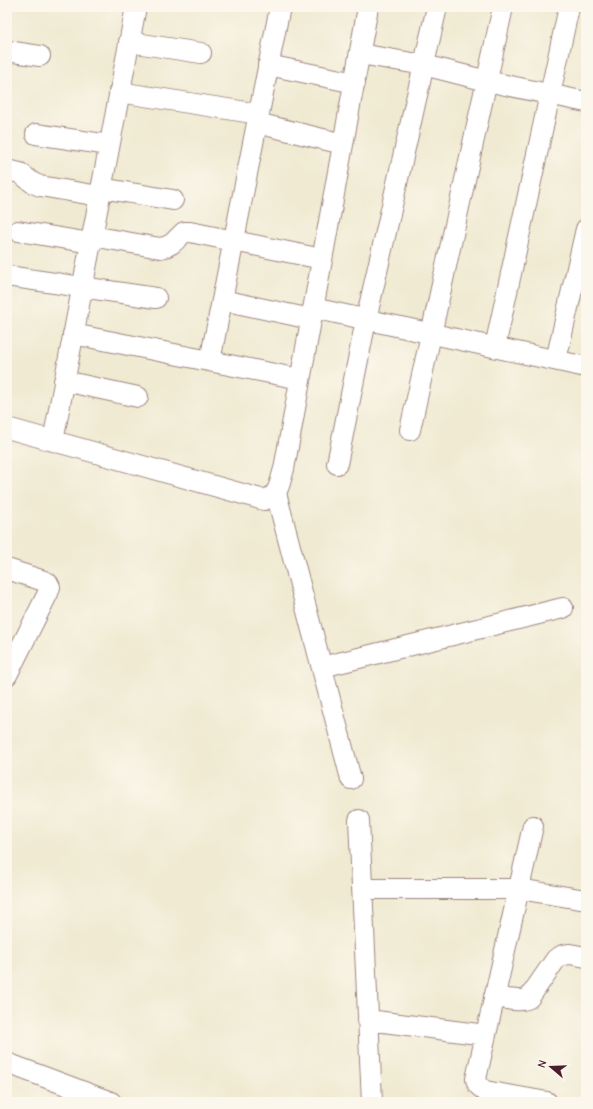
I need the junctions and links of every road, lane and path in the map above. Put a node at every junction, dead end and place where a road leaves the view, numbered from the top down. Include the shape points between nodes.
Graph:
1 (136, 7) edge
2 (280, 7) edge
3 (368, 7) edge
4 (436, 7) edge
5 (503, 7) edge
6 (569, 7) edge
7 (129, 42) junction
8 (7, 51) edge
9 (201, 53) dead end
10 (360, 54) junction
11 (40, 56) dead end
12 (268, 65) junction
13 (424, 65) junction
14 (487, 81) junction
15 (355, 83) junction
16 (119, 92) junction
17 (551, 94) junction
18 (586, 102) edge
19 (258, 118) junction
20 (36, 134) dead end
21 (344, 144) junction
22 (109, 146) junction
23 (7, 170) edge
24 (100, 192) junction
25 (174, 200) dead end
26 (586, 229) edge
27 (18, 231) dead end
28 (91, 240) junction
29 (234, 241) junction
30 (322, 259) junction
31 (7, 276) edge
32 (83, 288) junction
33 (156, 298) dead end
34 (222, 300) junction
35 (312, 313) junction
36 (366, 320) junction
37 (73, 334) junction
38 (432, 334) junction
39 (494, 347) junction
40 (556, 360) junction
41 (210, 361) junction
42 (586, 367) edge
43 (300, 379) junction
44 (64, 381) junction
45 (138, 397) dead end
46 (7, 428) edge
47 (410, 430) dead end
48 (53, 441) junction
49 (337, 464) dead end
50 (276, 493) junction
51 (7, 569) edge
52 (563, 608) dead end
53 (322, 666) junction
54 (7, 675) edge
55 (351, 779) dead end
56 (359, 820) dead end
57 (533, 826) dead end
58 (362, 889) junction
59 (519, 889) junction
60 (586, 900) edge
61 (586, 957) edge
62 (494, 997) junction
63 (368, 1020) junction
64 (486, 1035) junction
65 (7, 1063) edge
66 (111, 1102) edge
67 (372, 1102) edge
68 (547, 1102) edge

1 - 7 street
2 - 12 street
3 - 10 street
4 - 13 street
5 - 14 street
6 - 17 street
7 - 9 street
7 - 16 street
8 - 11 street
10 - 13 street
10 - 15 street
12 - 15 street
12 - 19 street
13 - 14 street
13 - 36 street
14 - 17 street
14 - 38 street
15 - 21 street
16 - 19 street
16 - 22 street
17 - 18 street
17 - 39 street
19 - 21 street
19 - 29 street
20 - 22 street
21 - 30 street
22 - 24 street
23 - 24 street via 20,173 40,186
24 - 25 street
24 - 28 street
26 - 40 street
27 - 28 street
28 - 29 street via 160,248 172,244 184,232 190,232
28 - 32 street
29 - 30 street
29 - 34 street
30 - 35 street
31 - 32 street
32 - 33 street
32 - 37 street
34 - 35 street
34 - 41 street
35 - 36 street
35 - 43 street
36 - 38 street
36 - 49 street
37 - 41 street
37 - 44 street
38 - 39 street
38 - 47 street
39 - 40 street
40 - 42 street
41 - 43 street
43 - 50 street via 284,469
44 - 45 street
44 - 48 street
46 - 48 street
48 - 50 street via 264,500
50 - 53 street
51 - 54 street via 44,581 50,587
52 - 53 street
53 - 55 street
56 - 58 street
57 - 59 street
58 - 59 street
58 - 63 street
59 - 60 street
59 - 62 street
61 - 62 street via 570,954 556,959 530,998 521,1000
62 - 64 street
63 - 64 street
63 - 67 street
64 - 68 street via 476,1079 478,1085 485,1090
65 - 66 street

